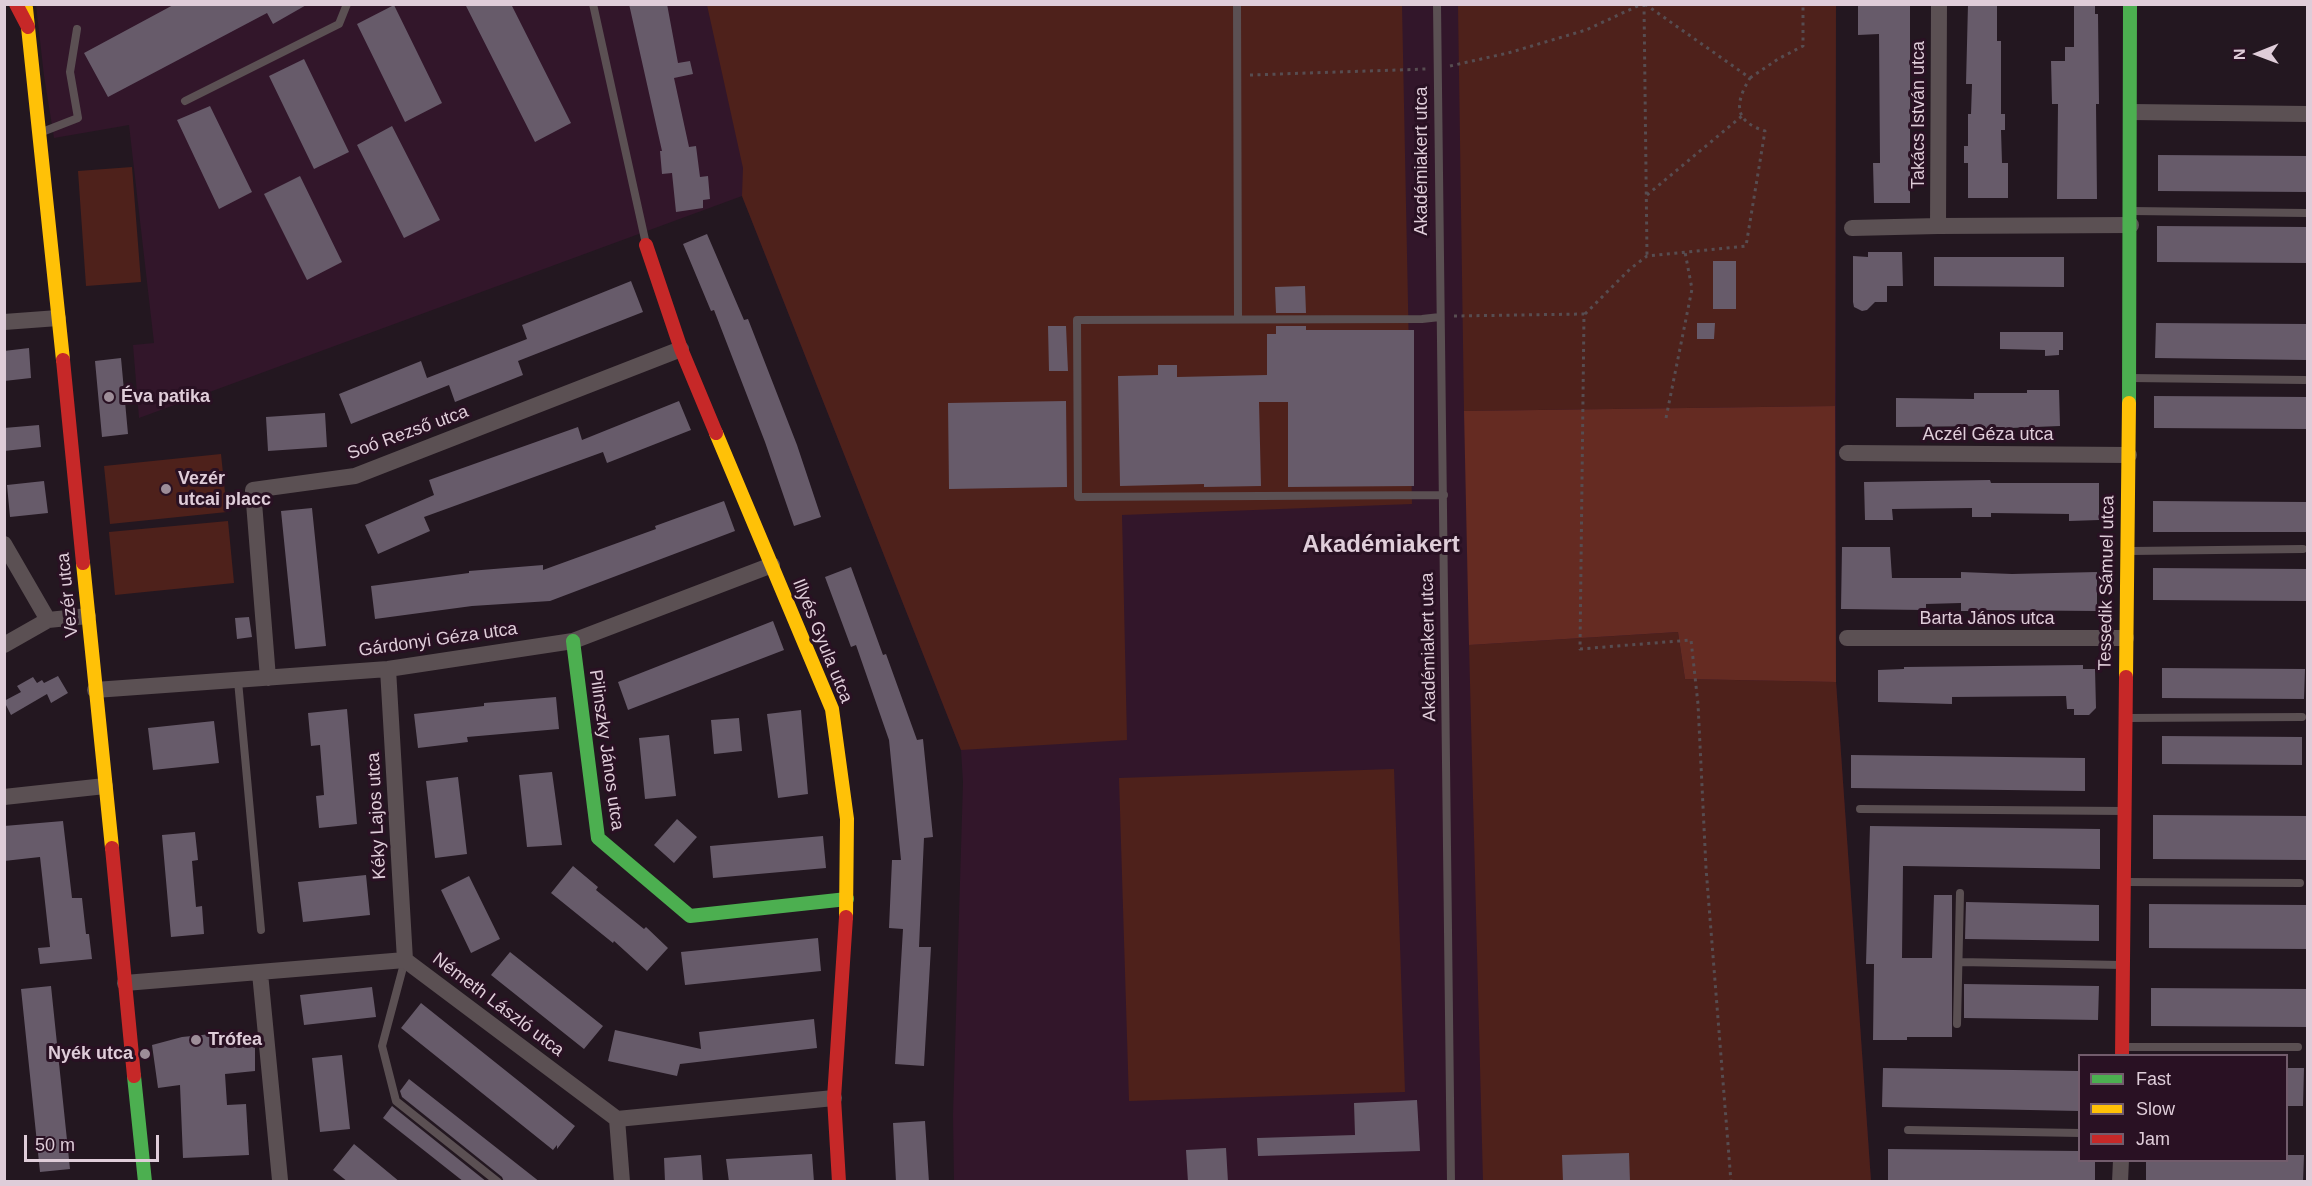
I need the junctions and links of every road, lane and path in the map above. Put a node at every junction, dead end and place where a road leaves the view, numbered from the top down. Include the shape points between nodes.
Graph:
1 (16, 4) edge
2 (25, 4) edge
3 (347, 4) edge
4 (593, 4) edge
5 (1237, 4) edge
6 (1437, 4) edge
7 (1644, 4) edge
8 (1803, 4) edge
9 (1939, 4) edge
10 (2130, 4) edge
11 (28, 27) junction
12 (77, 29) dead end
13 (1438, 69) junction
14 (1238, 75) junction
15 (1750, 78) junction
16 (185, 101) dead end
17 (2130, 112) junction
18 (2307, 114) edge
19 (1742, 116) junction
20 (39, 133) junction
21 (1647, 195) junction
22 (2306, 213) edge
23 (2131, 218) junction
24 (1938, 226) junction
25 (1852, 228) dead end
26 (646, 245) joint
27 (1685, 252) junction
28 (1647, 256) junction
29 (1584, 314) junction
30 (1440, 317) junction
31 (58, 318) junction
32 (1239, 319) junction
33 (4, 322) edge
34 (681, 349) junction
35 (2129, 378) junction
36 (2305, 380) dead end
37 (1666, 418) dead end
38 (1847, 453) dead end
39 (2129, 455) junction
40 (1444, 495) junction
41 (4, 544) edge
42 (2303, 549) dead end
43 (2128, 550) junction
44 (772, 565) junction
45 (88, 616) junction
46 (48, 620) junction
47 (1847, 638) dead end
48 (2126, 638) junction
49 (573, 641) junction
50 (4, 645) edge
51 (388, 669) junction
52 (268, 678) junction
53 (238, 681) junction
54 (95, 690) junction
55 (2302, 717) dead end
56 (2125, 718) junction
57 (105, 786) junction
58 (4, 797) edge
59 (1860, 809) dead end
60 (2124, 811) junction
61 (2123, 882) junction
62 (2300, 883) dead end
63 (1960, 893) dead end
64 (847, 899) junction
65 (261, 930) dead end
66 (405, 960) junction
67 (1959, 962) junction
68 (2123, 964) junction
69 (260, 972) junction
70 (125, 983) junction
71 (1956, 1024) dead end
72 (2298, 1047) dead end
73 (2122, 1051) edge
74 (834, 1098) junction
75 (617, 1119) junction
76 (1908, 1130) dead end
77 (2078, 1133) edge
78 (2121, 1162) edge
79 (280, 1181) edge
80 (145, 1182) edge
81 (498, 1182) edge
82 (622, 1182) edge
83 (839, 1182) edge
84 (1451, 1182) edge
85 (1731, 1182) edge
86 (2120, 1182) edge

1 - 11 street
2 - 11 street, Vezér utca
3 - 16 lane via 339,24
4 - 26 lane
5 - 14 lane
6 - 13 lane, Akadémiakert utca
7 - 13 path via 1586,30
7 - 15 path
7 - 21 path
8 - 15 path via 1803,46
9 - 24 street, Takács István utca
10 - 17 street, Tessedik Sámuel utca
11 - 20 street, Vezér utca
12 - 20 lane via 69,72 78,118
13 - 14 path
13 - 30 lane, Akadémiakert utca
14 - 32 lane
15 - 19 path via 1738,102
17 - 18 street
17 - 23 street, Tessedik Sámuel utca
19 - 21 path
19 - 27 path via 1745,122 1764,131 1746,246
20 - 31 street, Vezér utca
21 - 28 path
22 - 23 lane
23 - 24 street
23 - 35 street, Tessedik Sámuel utca
24 - 25 street
26 - 34 street, Illyés Gyula utca
27 - 28 path
27 - 37 path via 1692,290
28 - 29 path
29 - 30 path
29 - 85 path via 1580,649 1691,639
30 - 32 lane
30 - 40 lane, Akadémiakert utca
31 - 33 street
31 - 45 street, Vezér utca
32 - 40 lane via 1077,320 1078,497
34 - 44 street, Illyés Gyula utca
34 - 52 street, Soó Rezső utca via 355,476 253,490
35 - 36 lane
35 - 39 street, Tessedik Sámuel utca
38 - 39 street, Aczél Géza utca
39 - 43 street, Tessedik Sámuel utca
40 - 84 lane, Akadémiakert utca
41 - 46 street
42 - 43 lane
43 - 48 street, Tessedik Sámuel utca
44 - 49 street, Gárdonyi Géza utca
44 - 64 street, Illyés Gyula utca via 832,709 847,819
45 - 46 street
45 - 54 street, Vezér utca
46 - 50 street
47 - 48 street, Barta János utca
48 - 56 street, Tessedik Sámuel utca
49 - 51 street, Gárdonyi Géza utca
49 - 64 street, Pilinszky János utca via 598,838 690,916
51 - 52 street, Gárdonyi Géza utca
51 - 66 street, Kéky Lajos utca
52 - 53 street, Gárdonyi Géza utca
53 - 54 street, Gárdonyi Géza utca
53 - 65 lane
54 - 57 street, Vezér utca
55 - 56 lane
56 - 60 street, Tessedik Sámuel utca
57 - 58 street
57 - 70 street, Vezér utca
59 - 60 lane
60 - 61 street, Tessedik Sámuel utca
61 - 62 lane
61 - 68 street, Tessedik Sámuel utca
63 - 67 lane
64 - 74 street, Illyés Gyula utca
66 - 69 street, Németh László utca
66 - 75 street, Németh László utca
66 - 81 lane via 382,1046 396,1101
67 - 68 lane
67 - 71 lane
68 - 73 street, Tessedik Sámuel utca
69 - 70 street, Németh László utca
69 - 79 street
70 - 80 street, Vezér utca
72 - 73 lane
74 - 75 street
74 - 83 street, Illyés Gyula utca
75 - 82 street
76 - 77 lane
78 - 86 street

